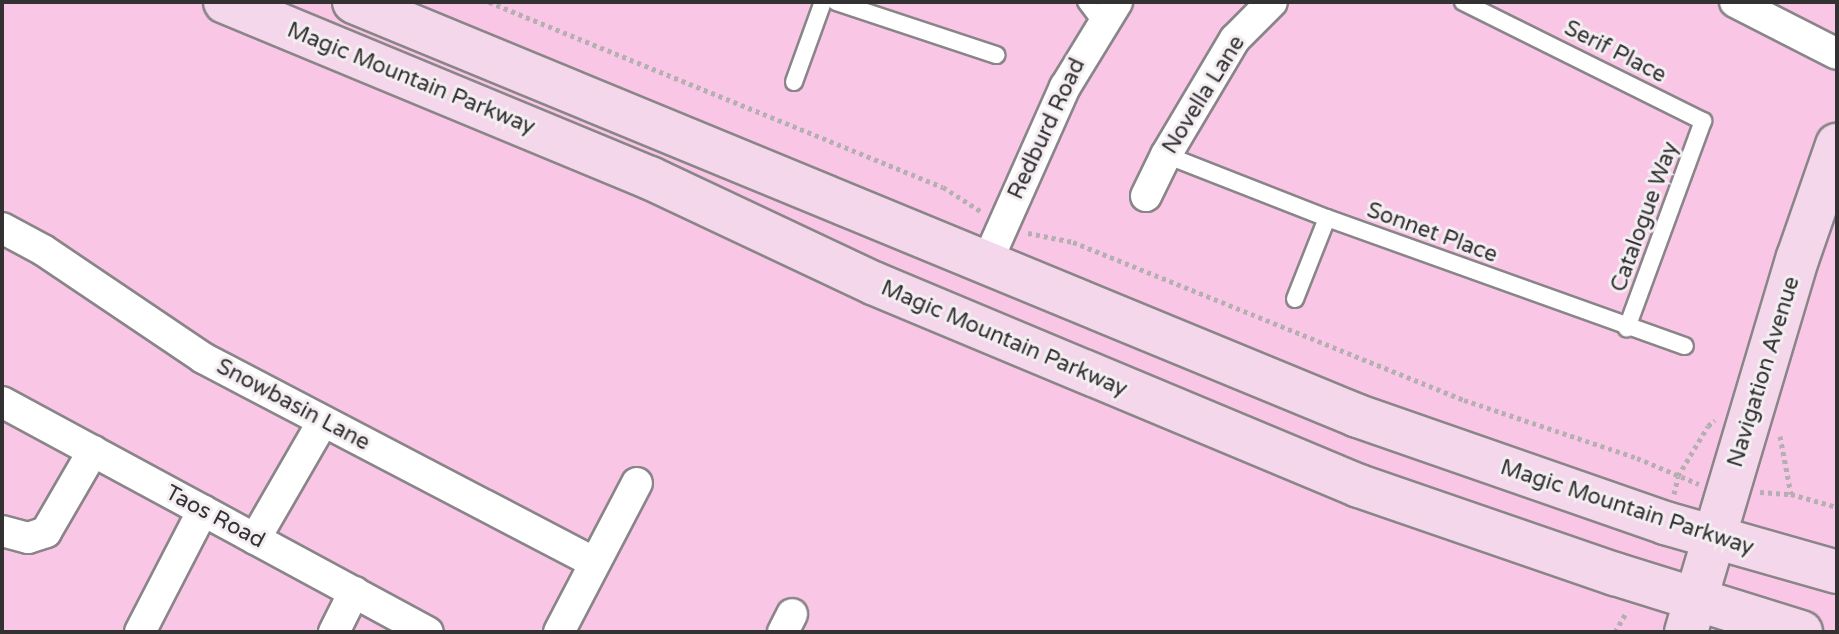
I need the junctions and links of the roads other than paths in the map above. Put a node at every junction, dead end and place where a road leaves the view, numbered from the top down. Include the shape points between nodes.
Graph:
1 (225, 2) edge
2 (354, 2) edge
3 (823, 2) edge
4 (836, 2) edge
5 (1272, 2) edge
6 (1463, 2) edge
7 (1735, 2) edge
8 (1102, 9) edge
9 (1837, 54) edge
10 (996, 55) dead end
11 (794, 82) dead end
12 (1703, 121) joint
13 (1837, 145) edge
14 (1166, 155) junction
15 (1146, 196) dead end
16 (1327, 218) junction
17 (2, 228) edge
18 (987, 262) junction
19 (1295, 299) dead end
20 (1627, 328) junction
21 (1685, 346) dead end
22 (2, 402) edge
23 (323, 421) junction
24 (93, 451) junction
25 (637, 483) dead end
26 (203, 510) junction
27 (2, 531) edge
28 (1713, 538) junction
29 (255, 539) junction
30 (595, 563) junction
31 (1837, 572) edge
32 (354, 592) junction
33 (1691, 616) edge
34 (140, 632) edge
35 (334, 632) edge
36 (428, 632) edge
37 (559, 632) edge
38 (1801, 632) edge

1 - 33 street, Magic Mountain Parkway via 650,178 873,283 1247,440
2 - 18 street, Magic Mountain Parkway
3 - 11 lane
4 - 10 lane
5 - 14 street, Novella Lane via 1235,39
6 - 12 lane, Serif Place
7 - 9 street
8 - 18 street, Redburd Road
12 - 20 lane, Catalogue Way
13 - 28 street, Navigation Avenue
14 - 15 street, Novella Lane
14 - 16 lane, Sonnet Place
16 - 19 lane
16 - 20 lane, Sonnet Place
17 - 23 street, Snowbasin Lane via 203,358
18 - 28 street, Magic Mountain Parkway via 1358,416
20 - 21 lane, Sonnet Place
22 - 24 street, Taos Road
23 - 29 street
23 - 30 street, Snowbasin Lane
24 - 26 street, Taos Road
24 - 27 street via 46,532 28,538
25 - 30 street
26 - 29 street, Taos Road
26 - 34 street
28 - 31 street, Magic Mountain Parkway
28 - 33 street, Navigation Avenue
29 - 32 street, Taos Road
30 - 37 street
32 - 35 street
32 - 36 street, Taos Road
33 - 38 street, Magic Mountain Parkway

